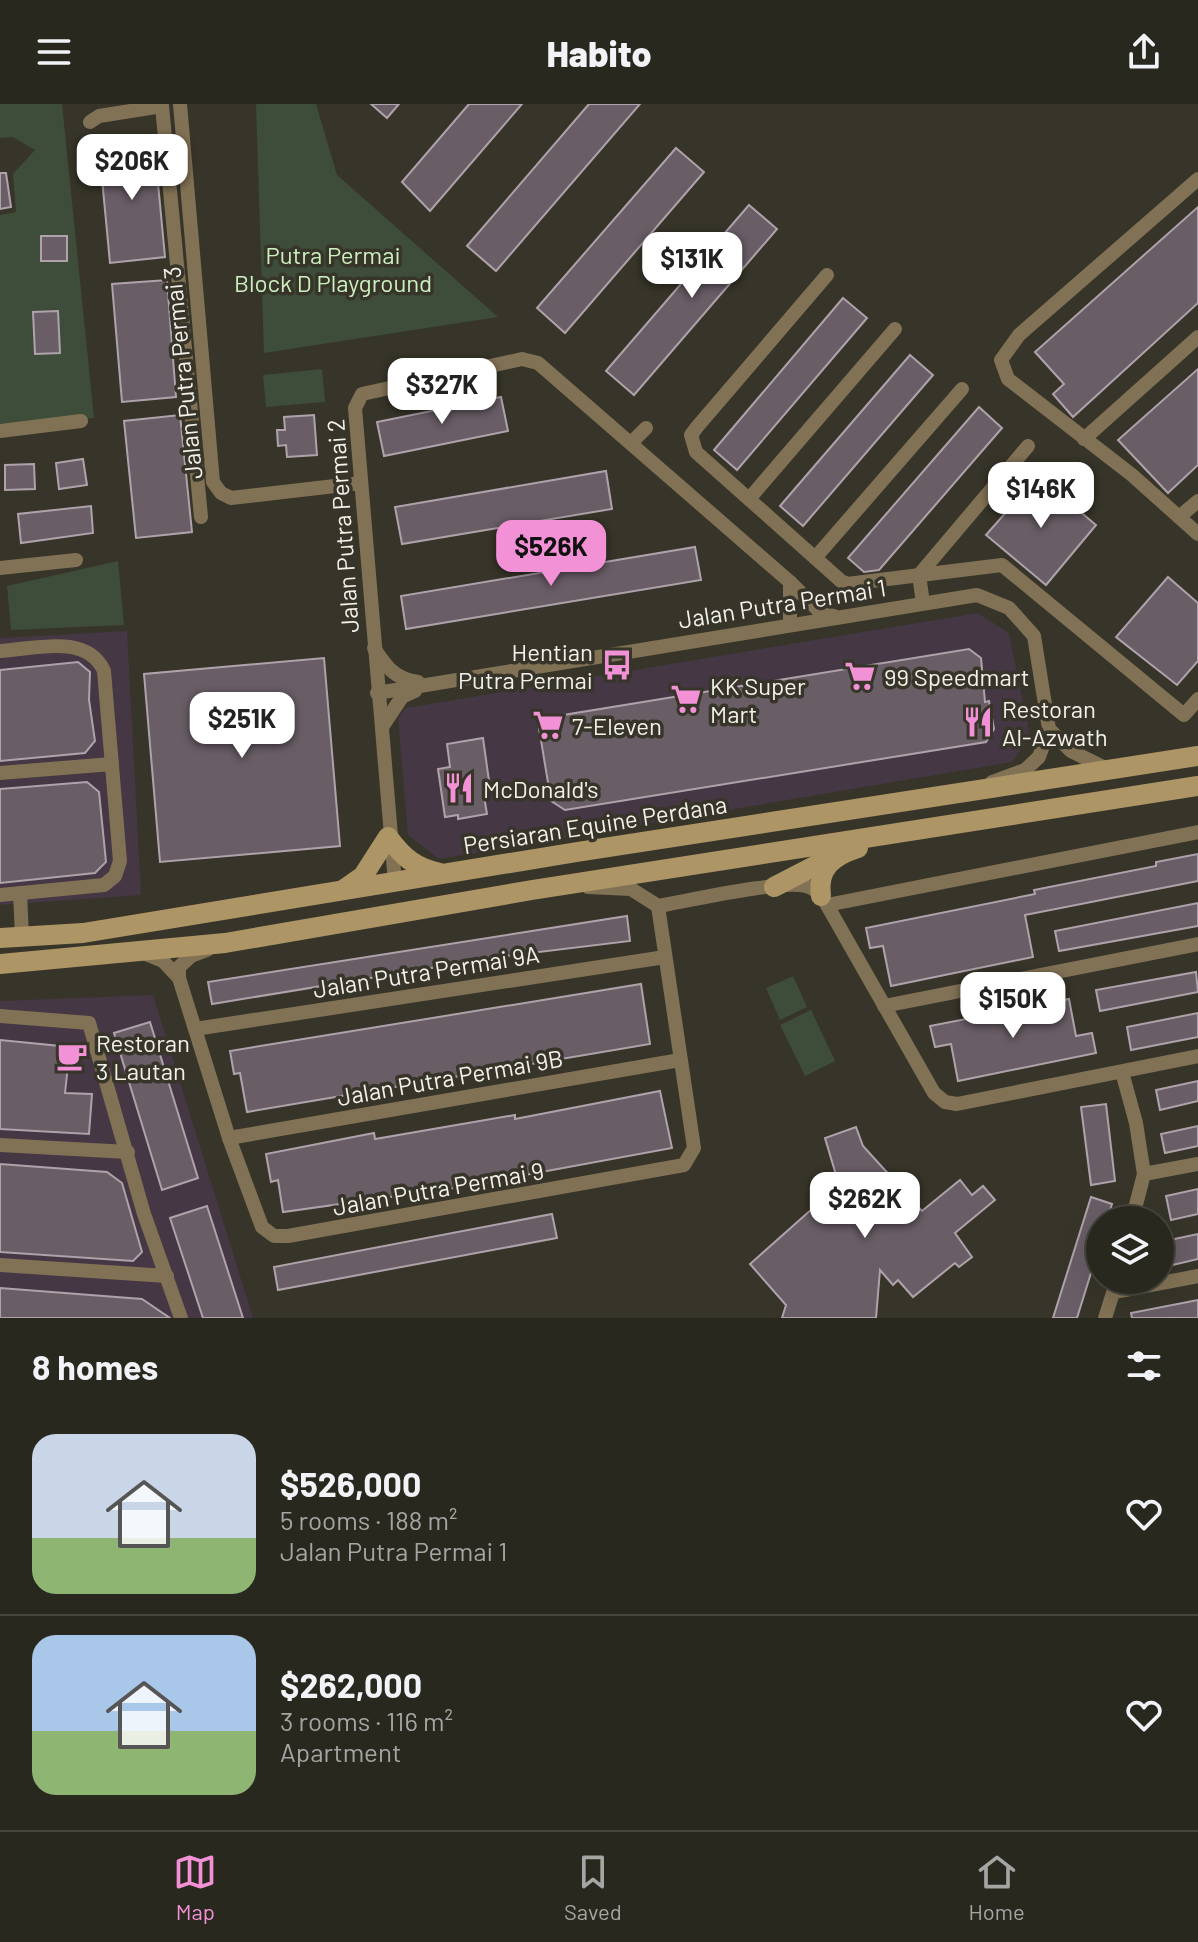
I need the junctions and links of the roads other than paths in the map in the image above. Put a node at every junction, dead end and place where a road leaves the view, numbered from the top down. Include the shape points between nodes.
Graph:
1 (180, 104) edge
2 (90, 122) dead end
3 (1198, 179) edge
4 (827, 275) dead end
5 (895, 329) dead end
6 (1198, 337) edge
7 (962, 389) dead end
8 (81, 421) dead end
9 (646, 428) dead end
10 (0, 431) edge
11 (1084, 439) junction
12 (631, 443) junction
13 (1028, 446) dead end
14 (361, 483) junction
15 (749, 499) junction
16 (1198, 501) edge
17 (201, 517) dead end
18 (1179, 517) junction
19 (1198, 534) edge
20 (815, 558) junction
21 (76, 560) dead end
22 (0, 568) edge
23 (919, 575) junction
24 (790, 582) junction
25 (923, 603) junction
26 (834, 616) junction
27 (790, 624) junction
28 (374, 647) junction
29 (0, 650) edge
30 (430, 684) junction
31 (377, 693) junction
32 (1198, 699) edge
33 (1049, 729) junction
34 (380, 731) junction
35 (1198, 756) edge
36 (112, 764) junction
37 (1109, 770) junction
38 (0, 773) edge
39 (1198, 786) edge
40 (950, 796) junction
41 (911, 831) junction
42 (1198, 832) edge
43 (388, 837) junction
44 (836, 855) junction
45 (450, 875) junction
46 (395, 883) junction
47 (571, 884) junction
48 (774, 887) junction
49 (532, 890) junction
50 (20, 893) junction
51 (340, 893) junction
52 (0, 895) edge
53 (824, 900) junction
54 (658, 906) junction
55 (22, 937) junction
56 (0, 938) edge
57 (232, 941) junction
58 (1198, 944) edge
59 (146, 954) junction
60 (665, 957) junction
61 (0, 964) edge
62 (179, 978) junction
63 (884, 1006) junction
64 (0, 1016) edge
65 (195, 1029) junction
66 (1198, 1056) edge
67 (680, 1060) junction
68 (1122, 1072) junction
69 (229, 1138) junction
70 (0, 1145) edge
71 (128, 1152) junction
72 (1198, 1164) edge
73 (1144, 1174) junction
74 (1136, 1206) edge
75 (0, 1265) edge
76 (167, 1276) junction
77 (1198, 1276) edge
78 (1174, 1279) edge
79 (1112, 1294) edge
80 (181, 1318) edge
81 (1105, 1318) edge

1 - 14 street, Jalan Putra Permai 3 via 213,482 231,498
2 - 17 street via 162,106
3 - 11 street via 1006,348 1001,360 1008,379
4 - 15 street via 691,435 696,452
5 - 15 street
6 - 11 street
7 - 20 street
8 - 10 street
9 - 12 street
11 - 18 street
12 - 14 street, Jalan Putra Permai 2 via 546,369 522,359 362,394 355,408
12 - 24 street, Jalan Putra Permai 2
13 - 23 street
14 - 28 street, Jalan Putra Permai 2
15 - 20 street
16 - 18 street
18 - 19 street
20 - 23 street via 847,584
21 - 22 street
23 - 25 street
23 - 32 street via 1006,567 1184,715
24 - 26 street, Jalan Putra Permai 2 via 821,613
24 - 27 street
25 - 26 street, Jalan Putra Permai 1
25 - 33 street, Jalan Putra Permai 1 via 977,595 1009,608 1034,636
26 - 27 street, Jalan Putra Permai 1
27 - 30 street, Jalan Putra Permai 1
28 - 30 street, Jalan Putra Permai 1 via 389,671 403,680
28 - 31 street, Jalan Putra Permai 2
29 - 36 street via 78,646 94,654 104,671
30 - 31 street, Jalan Putra Permai 1
30 - 34 street, Jalan Putra Permai 1 via 402,697
31 - 34 street, Jalan Putra Permai 2
33 - 37 street via 1071,751
33 - 40 street via 1039,757 1025,770
34 - 43 street, Jalan Putra Permai 2
35 - 37 street, Persiaran Equine Perdana
36 - 38 street
36 - 50 street via 120,861 115,876 104,885
37 - 40 street, Persiaran Equine Perdana
39 - 41 street
40 - 45 street, Persiaran Equine Perdana
41 - 44 street
41 - 47 street
42 - 53 street
43 - 45 street via 421,869
43 - 46 street, Jalan Putra Permai 2
43 - 51 street via 363,876
44 - 48 street
44 - 53 street via 819,881
45 - 46 street, Persiaran Equine Perdana
46 - 49 street via 418,898 489,888
46 - 51 street, Persiaran Equine Perdana
46 - 57 street via 381,902 276,923
47 - 49 street
47 - 54 street via 631,889
48 - 53 street via 811,887
48 - 54 street
49 - 57 street
50 - 52 street
50 - 55 street
51 - 55 street, Persiaran Equine Perdana via 83,933
53 - 63 street
54 - 60 street, Jalan Putra Permai 9
55 - 56 street, Persiaran Equine Perdana
57 - 59 street
57 - 62 street via 191,956 179,967
58 - 63 street
59 - 61 street
59 - 62 street via 163,961
60 - 65 street, Jalan Putra Permai 9A
60 - 67 street, Jalan Putra Permai 9
62 - 65 street, Jalan Putra Permai 9
63 - 68 street via 934,1093 945,1102
64 - 71 street via 89,1023
65 - 69 street, Jalan Putra Permai 9
66 - 68 street
67 - 69 street, Jalan Putra Permai 9B
67 - 69 street, Jalan Putra Permai 9 via 694,1148 684,1165 288,1236 268,1234 262,1227
68 - 73 street
70 - 71 street
71 - 76 street
72 - 73 street
73 - 74 street
75 - 76 street
76 - 80 street
77 - 78 street
79 - 81 street

